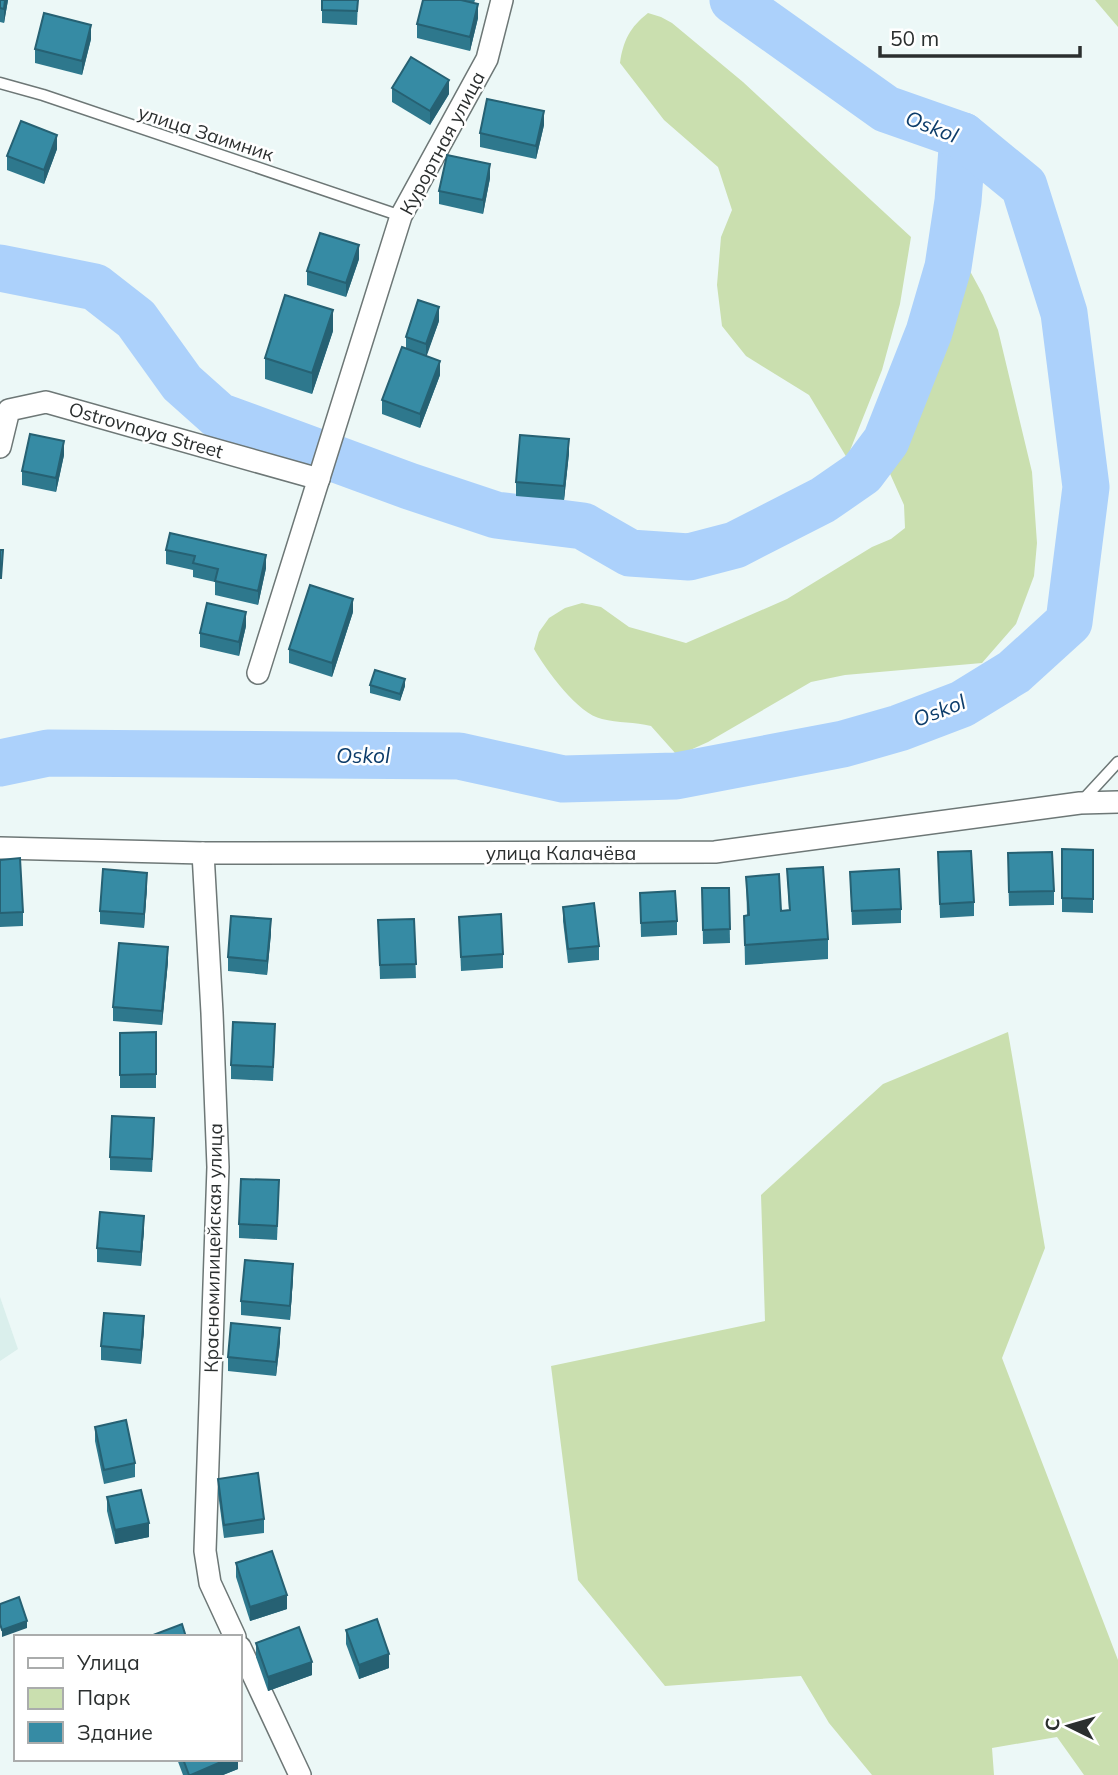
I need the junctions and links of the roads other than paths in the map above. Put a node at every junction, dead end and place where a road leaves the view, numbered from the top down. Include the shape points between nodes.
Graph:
1 (502, 0) edge
2 (0, 83) edge
3 (401, 216) junction
4 (0, 447) edge
5 (324, 463) junction
6 (258, 673) dead end
7 (1118, 762) edge
8 (1118, 802) edge
9 (1080, 803) junction
10 (0, 848) edge
11 (203, 853) junction
12 (234, 1635) edge
13 (242, 1651) edge
14 (299, 1775) edge

1 - 3 street, Курортная улица via 487,59
2 - 3 lane, улица Заимник
3 - 5 street, Курортная улица
4 - 5 street, Ostrovnaya Street via 9,410 46,402
5 - 6 street, Курортная улица
7 - 9 lane
8 - 9 street, улица Калачёва
9 - 11 street, улица Калачёва via 715,852
10 - 11 street, улица Калачёва
11 - 12 street, Красномилицейская улица via 218,1167 205,1551 210,1583
13 - 14 street

